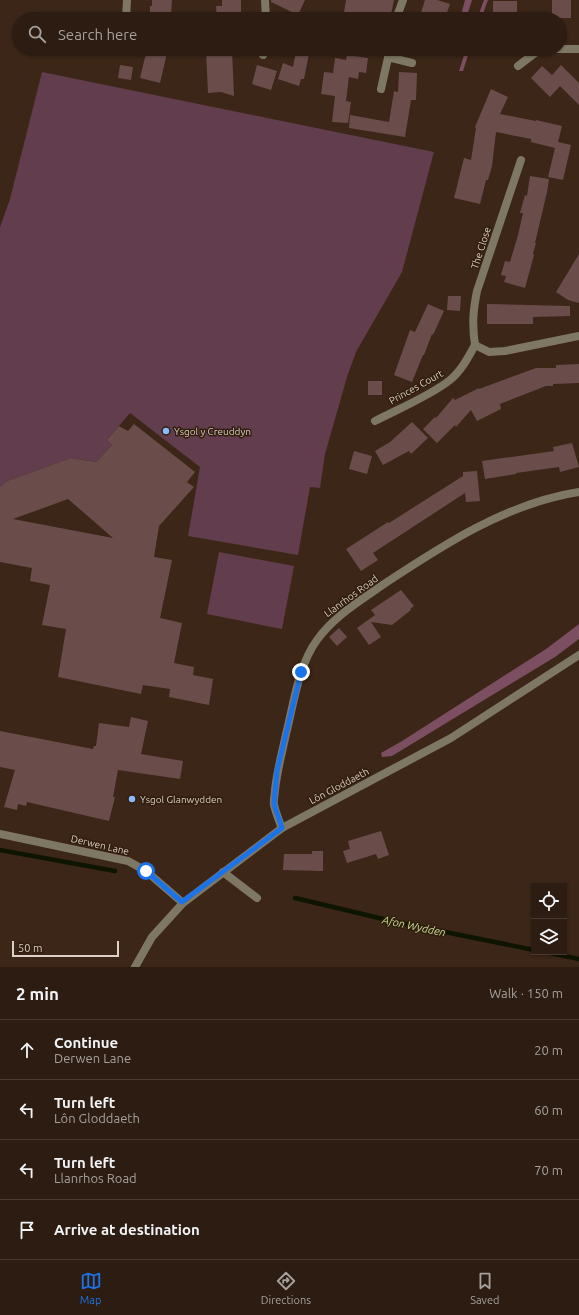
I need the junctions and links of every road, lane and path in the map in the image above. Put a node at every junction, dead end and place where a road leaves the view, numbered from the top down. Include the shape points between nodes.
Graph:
1 (127, 0) edge
2 (265, 0) edge
3 (402, 0) edge
4 (126, 12) edge
5 (266, 12) edge
6 (398, 12) edge
7 (567, 49) edge
8 (579, 49) edge
9 (388, 56) edge
10 (396, 56) edge
11 (531, 56) edge
12 (412, 63) dead end
13 (518, 66) dead end
14 (381, 89) dead end
15 (521, 160) dead end
16 (579, 336) edge
17 (476, 346) junction
18 (375, 421) dead end
19 (579, 492) edge
20 (579, 655) edge
21 (282, 828) junction
22 (0, 834) edge
23 (224, 872) junction
24 (257, 898) dead end
25 (182, 902) junction
26 (135, 967) edge

1 - 4 street
2 - 5 street
3 - 6 street
7 - 8 street
9 - 14 street
10 - 12 street
11 - 13 street
15 - 17 street, The Close via 478,291 473,312
16 - 17 street via 505,351 489,352
17 - 18 street, Princes Court via 451,379 436,390
19 - 21 street, Llanrhos Road via 520,508 466,533 350,607 329,624 316,640 301,672 277,771 274,804
20 - 21 street, Lôn Gloddaeth via 450,738
21 - 23 street, Lôn Gloddaeth
22 - 25 street, Derwen Lane via 128,861 146,871
23 - 24 street
23 - 25 street, Lôn Gloddaeth
25 - 26 street, Lôn Gloddaeth via 152,937

